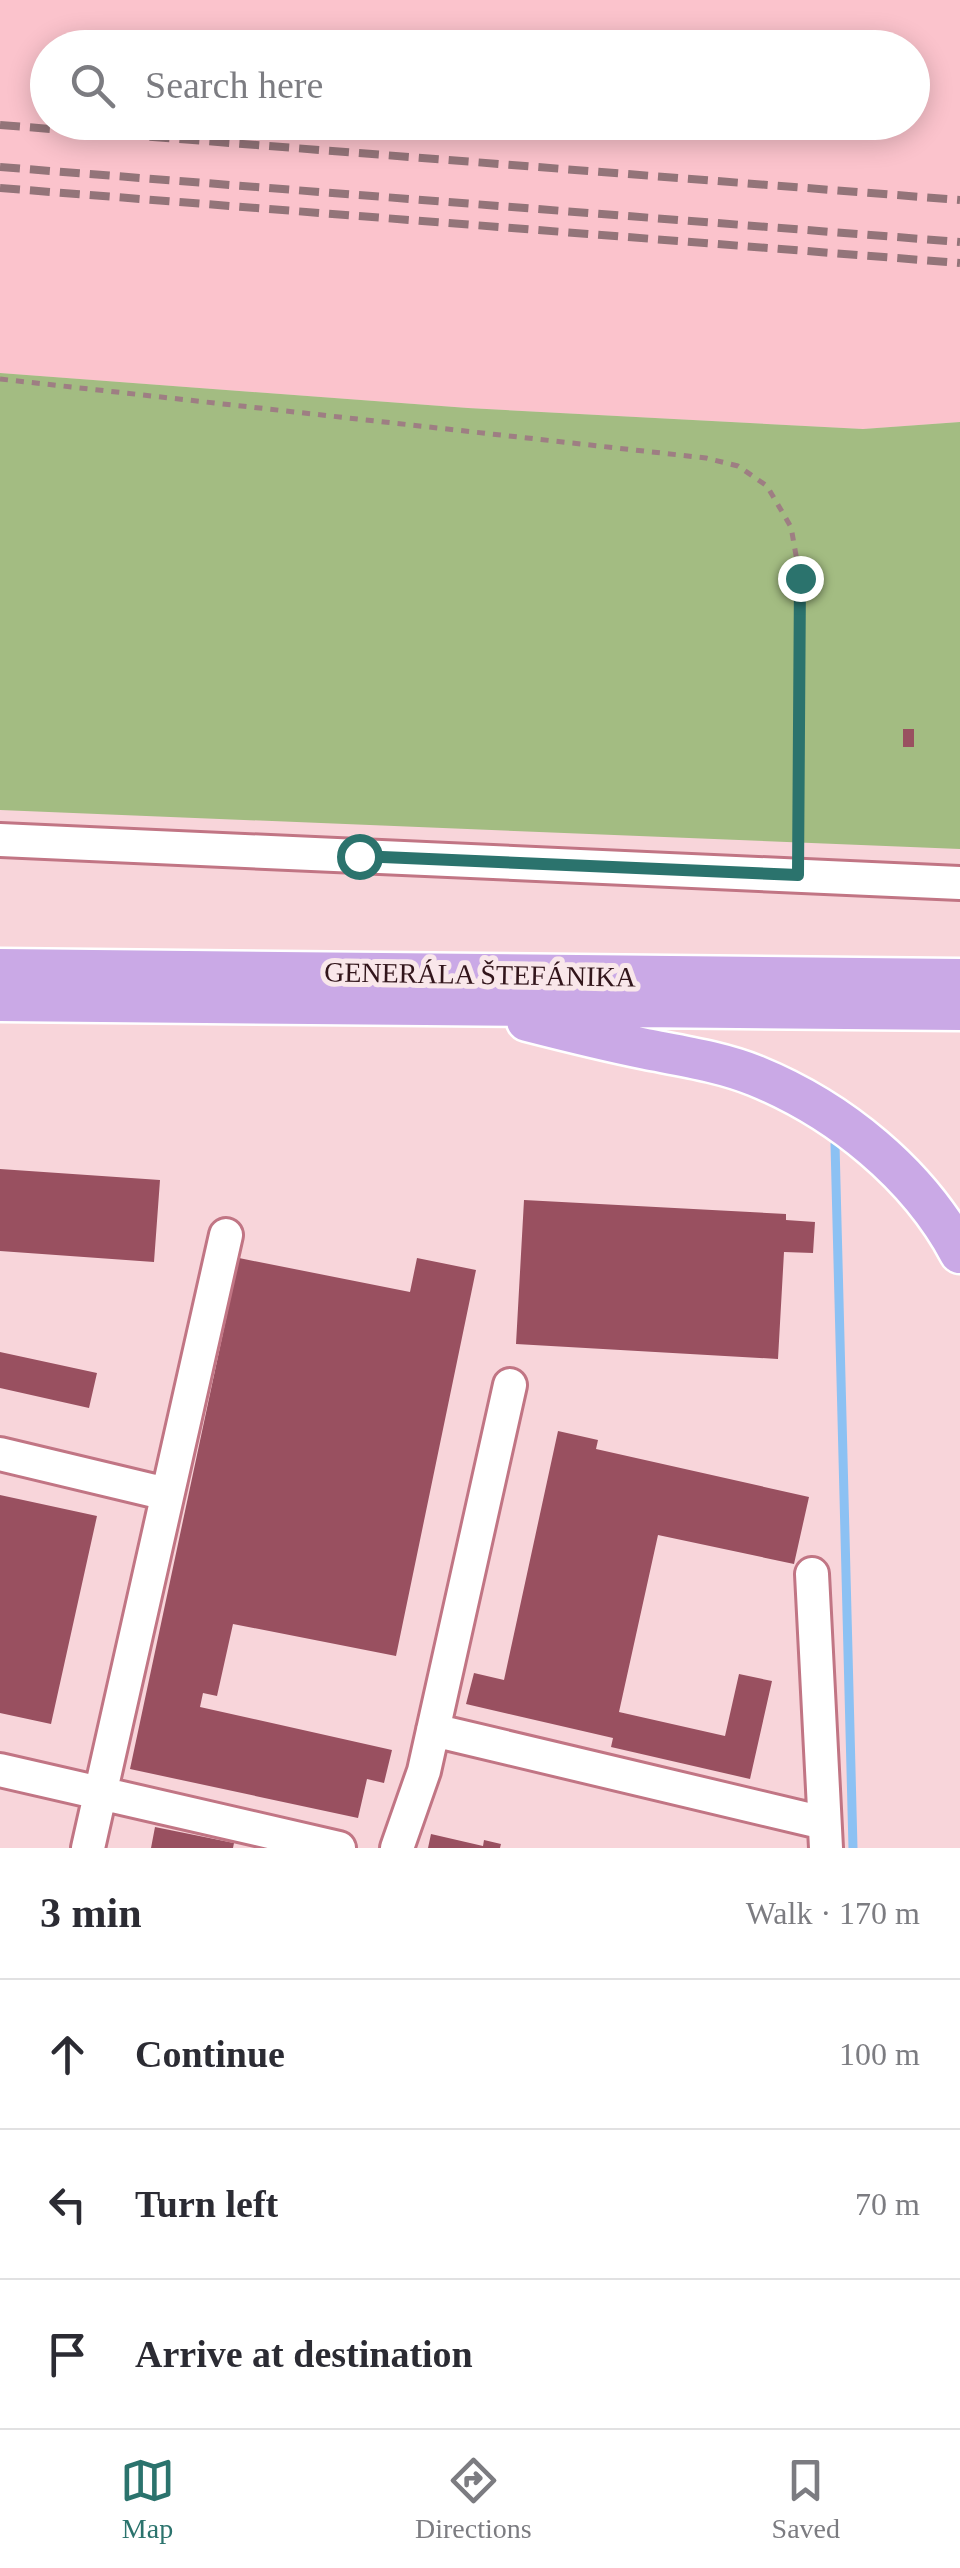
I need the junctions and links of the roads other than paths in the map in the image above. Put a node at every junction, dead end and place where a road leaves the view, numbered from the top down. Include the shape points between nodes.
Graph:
1 (0, 840) edge
2 (960, 883) edge
3 (0, 969) edge
4 (960, 979) edge
5 (0, 1001) edge
6 (457, 1004) junction
7 (960, 1010) edge
8 (226, 1235) dead end
9 (960, 1253) edge
10 (510, 1385) dead end
11 (0, 1454) edge
12 (167, 1494) junction
13 (812, 1574) dead end
14 (433, 1730) junction
15 (0, 1770) edge
16 (100, 1794) junction
17 (825, 1835) edge
18 (88, 1848) edge
19 (339, 1848) edge
20 (398, 1848) edge

1 - 2 lane
3 - 4 main road, GENERÁLA ŠTEFÁNIKA
5 - 6 main road, GENERÁLA ŠTEFÁNIKA
6 - 7 main road, GENERÁLA ŠTEFÁNIKA
6 - 9 main road via 755,1075 844,1125 880,1154 916,1189
8 - 12 lane
10 - 14 lane
11 - 12 lane
12 - 16 lane
13 - 17 lane
14 - 17 lane
14 - 20 lane
15 - 16 lane
16 - 18 lane
16 - 19 lane

